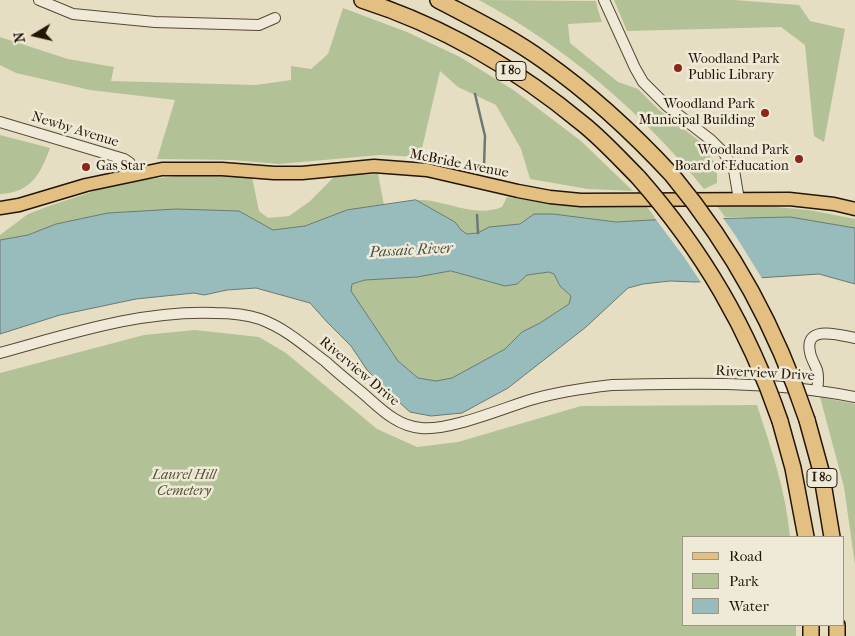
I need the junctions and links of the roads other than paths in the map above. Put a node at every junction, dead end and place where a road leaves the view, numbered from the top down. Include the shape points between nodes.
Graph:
1 (39, 0) edge
2 (362, 0) edge
3 (438, 0) edge
4 (604, 0) edge
5 (275, 18) dead end
6 (0, 122) edge
7 (133, 174) junction
8 (739, 200) junction
9 (854, 206) edge
10 (0, 208) edge
11 (855, 338) edge
12 (0, 354) edge
13 (817, 390) junction
14 (855, 397) edge
15 (806, 536) edge
16 (832, 536) edge

1 - 5 street via 73,14 155,22 259,25
2 - 15 highway, I 80, bridge via 444,33 518,75 585,126 638,177 682,229 724,294 754,353 780,421
3 - 16 highway, I 80, bridge via 511,40 568,78 614,116 672,175 723,242 778,341 808,420
4 - 8 street via 644,82 667,106 724,153 734,170
6 - 7 street, Newby Avenue via 124,159 130,163
7 - 8 main road, McBride Avenue via 170,169 302,173 374,166 427,170 544,196 581,200
7 - 10 main road, McBride Avenue
8 - 9 main road, McBride Avenue via 789,199
11 - 13 street via 821,333 811,339 810,352 819,376
12 - 13 street, Riverview Drive via 148,316 196,312 245,315 270,323 293,337 389,416 408,426 431,429 549,395 591,387 746,384
13 - 14 street, Riverview Drive

